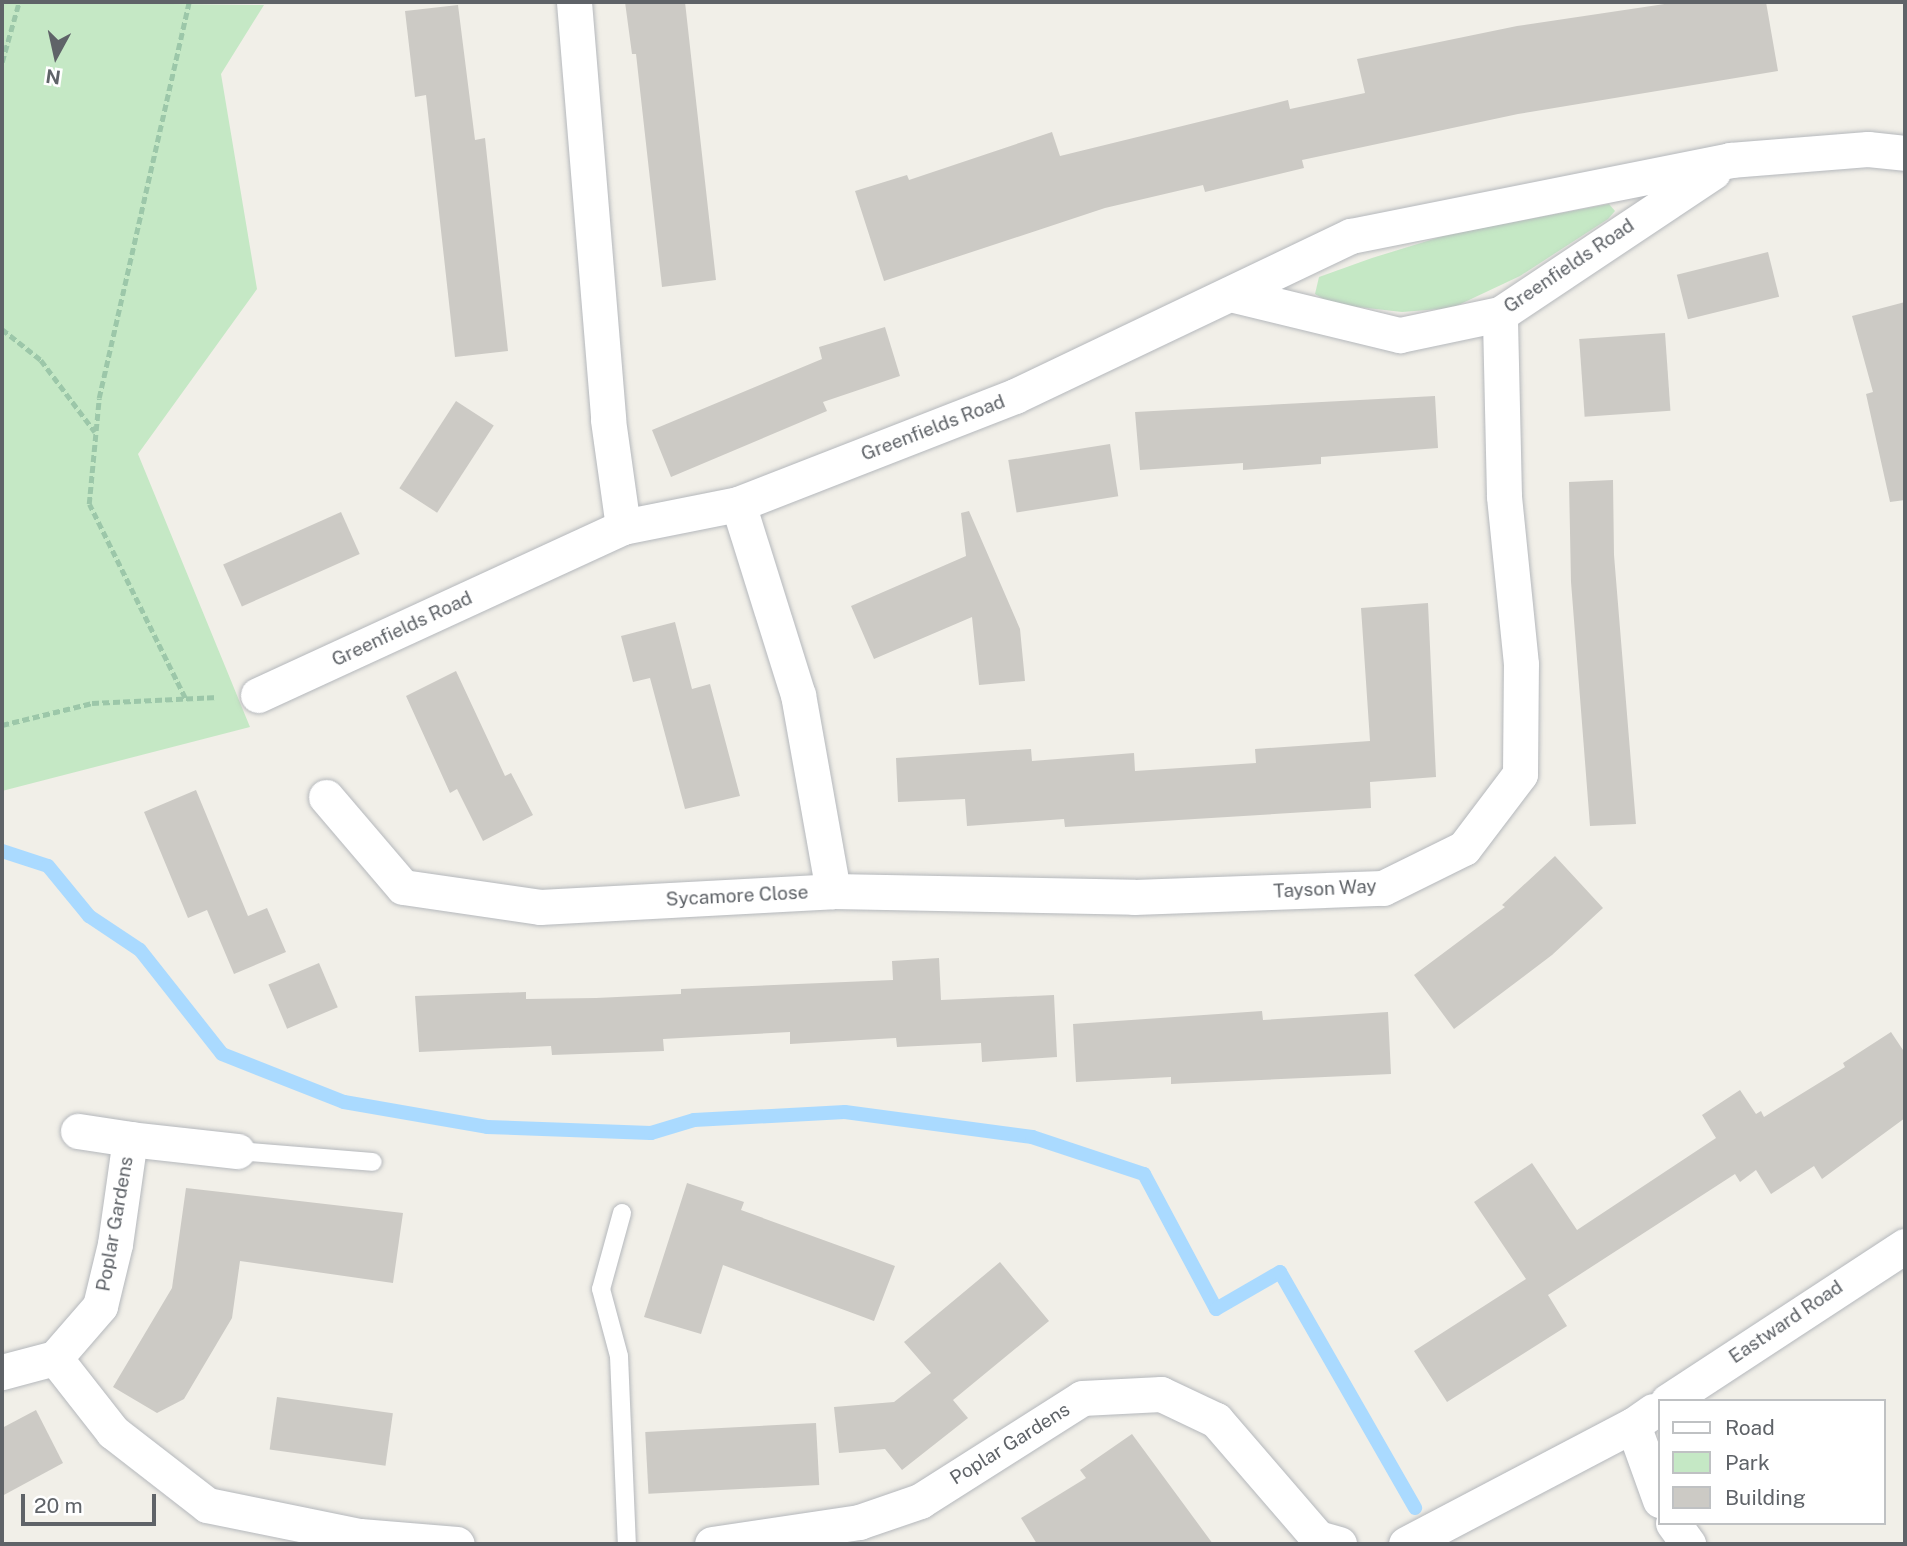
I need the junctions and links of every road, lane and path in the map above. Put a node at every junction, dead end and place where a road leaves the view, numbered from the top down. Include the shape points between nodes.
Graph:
1 (19, 2) edge
2 (189, 2) edge
3 (574, 2) edge
4 (2, 62) edge
5 (1905, 153) edge
6 (1730, 160) junction
7 (1230, 294) junction
8 (1500, 314) junction
9 (2, 329) edge
10 (96, 433) junction
11 (738, 504) junction
12 (623, 527) junction
13 (258, 695) joint
14 (185, 698) junction
15 (2, 725) edge
16 (326, 797) dead end
17 (833, 891) junction
18 (78, 1131) dead end
19 (130, 1139) junction
20 (237, 1151) joint
21 (373, 1162) dead end
22 (622, 1213) dead end
23 (1905, 1246) edge
24 (55, 1357) junction
25 (2, 1372) edge
26 (1671, 1399) edge
27 (1646, 1415) edge
28 (1658, 1488) edge
29 (1674, 1525) edge
30 (457, 1544) edge
31 (627, 1544) edge
32 (712, 1544) edge
33 (1339, 1544) edge
34 (1406, 1544) edge
35 (1688, 1544) edge

1 - 4 path
2 - 10 path via 124,279
3 - 12 street via 608,420
5 - 6 street, Greenfields Road via 1868,149
6 - 7 street, Greenfields Road via 1351,236
6 - 8 street, Greenfields Road
7 - 8 street, Greenfields Road via 1400,335
7 - 11 street, Greenfields Road via 1015,396
8 - 17 street, Tayson Way via 1504,496 1521,663 1520,774 1464,848 1383,888 1134,897
9 - 10 path via 41,360
10 - 14 path via 89,505
11 - 12 street, Greenfields Road
11 - 17 street, Sycamore Close via 798,695
12 - 13 street, Greenfields Road
13 - 14 path
14 - 15 path via 92,702
16 - 17 street, Sycamore Close via 403,887 540,906
18 - 19 street
19 - 20 street, Poplar Gardens
19 - 24 street, Poplar Gardens via 115,1244 100,1306
20 - 21 lane
22 - 31 lane via 601,1289 619,1356
23 - 26 street, Eastward Road
24 - 25 street
24 - 30 street via 113,1432 208,1505 360,1536
27 - 28 street
27 - 34 street
29 - 35 street
32 - 33 street, Poplar Gardens via 859,1522 920,1501 1082,1398 1161,1394 1216,1420 1318,1538

